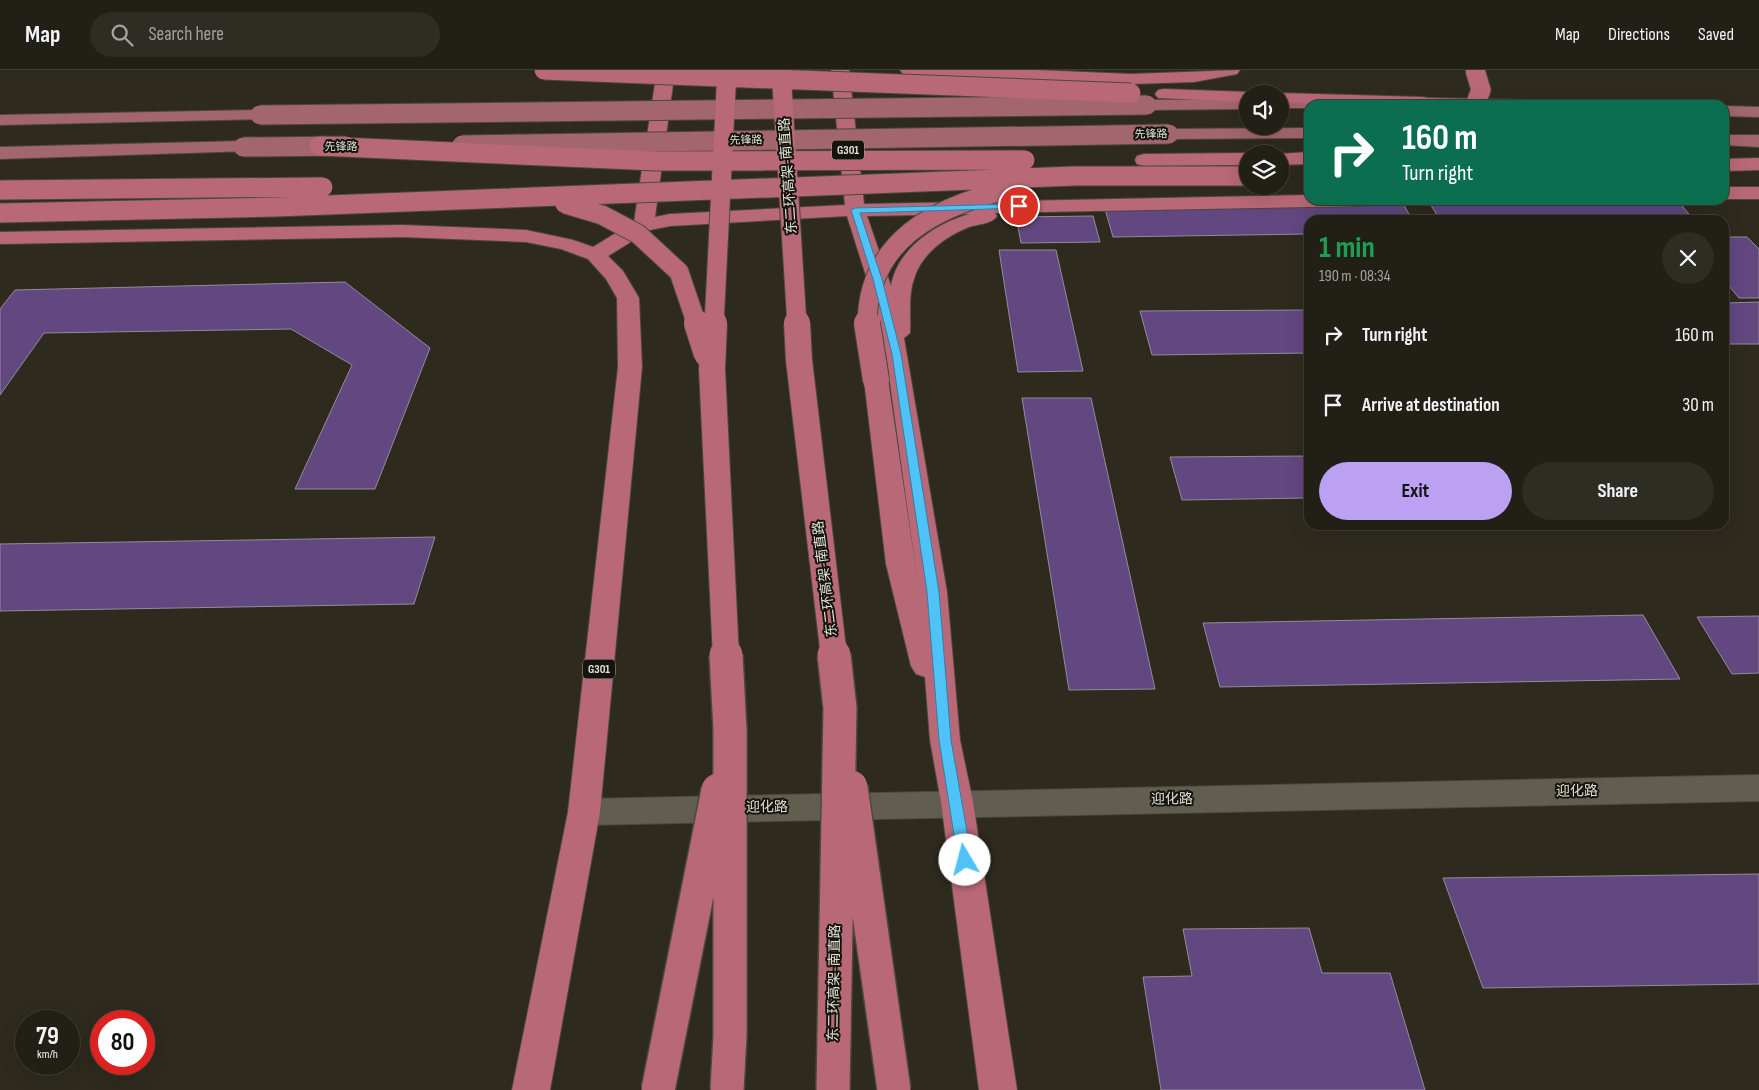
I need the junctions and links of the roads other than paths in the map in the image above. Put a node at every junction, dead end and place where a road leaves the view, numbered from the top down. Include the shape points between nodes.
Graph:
1 (544, 70) edge
2 (666, 70) edge
3 (727, 70) edge
4 (781, 70) edge
5 (840, 70) edge
6 (909, 70) edge
7 (1232, 70) edge
8 (1475, 70) edge
9 (1239, 97) edge
10 (1289, 98) edge
11 (1351, 100) edge
12 (1477, 100) edge
13 (1239, 104) edge
14 (1289, 104) edge
15 (1304, 104) edge
16 (1729, 111) edge
17 (1759, 112) edge
18 (0, 120) edge
19 (1304, 133) edge
20 (1729, 140) edge
21 (1759, 141) edge
22 (319, 146) junction
23 (0, 153) edge
24 (1304, 158) edge
25 (1239, 159) edge
26 (1289, 159) edge
27 (1759, 164) edge
28 (1729, 165) edge
29 (1075, 176) junction
30 (1239, 176) edge
31 (1289, 176) edge
32 (1304, 176) edge
33 (0, 190) edge
34 (1729, 193) edge
35 (1759, 193) edge
36 (1304, 201) edge
37 (1056, 206) junction
38 (855, 210) junction
39 (0, 213) edge
40 (644, 225) junction
41 (0, 238) edge
42 (595, 255) junction
43 (897, 354) junction
44 (712, 369) junction
45 (840, 708) junction
46 (730, 730) junction
47 (945, 740) junction
48 (1759, 788) edge
49 (957, 802) junction
50 (584, 812) junction
51 (531, 1090) edge
52 (658, 1090) edge
53 (727, 1090) edge
54 (833, 1090) edge
55 (894, 1090) edge
56 (998, 1090) edge

1 - 9 highway, bridge
2 - 40 highway
3 - 44 highway, bridge
4 - 45 highway, 东二环高架-南直路, bridge via 799,360
5 - 38 highway, G301
6 - 7 highway via 1131,79 1194,77
8 - 12 highway, bridge via 1481,90
10 - 11 highway
13 - 18 main road, bridge
14 - 15 main road
16 - 17 main road
19 - 22 main road, 先锋路, bridge
20 - 21 main road
22 - 23 main road, 先锋路, bridge
22 - 25 highway, bridge via 656,161
24 - 26 highway
27 - 28 highway
29 - 30 highway, bridge
29 - 39 highway, bridge via 276,208
29 - 47 highway, bridge via 991,193 934,214 903,236 881,265 871,289 867,322 900,564
31 - 32 highway
33 - 44 highway, bridge via 418,187 516,192 566,204 602,214 638,234 679,272
34 - 35 highway
36 - 37 highway
37 - 38 highway
37 - 43 highway via 970,218 939,234 918,253 903,279
38 - 40 highway via 670,220
38 - 43 highway, G301 via 878,279
40 - 42 highway
41 - 42 highway via 402,231 473,233 526,236 566,244
42 - 50 highway, G301 via 615,276 628,298 630,367
43 - 47 highway, G301 via 933,592
44 - 46 highway, bridge
45 - 54 highway, 东二环高架-南直路, bridge
45 - 55 highway, bridge
46 - 52 highway, bridge
46 - 53 highway, bridge via 730,1035
47 - 49 highway, G301
48 - 49 street, 迎化路
49 - 50 street, 迎化路
49 - 56 highway, G301
50 - 51 highway, G301

